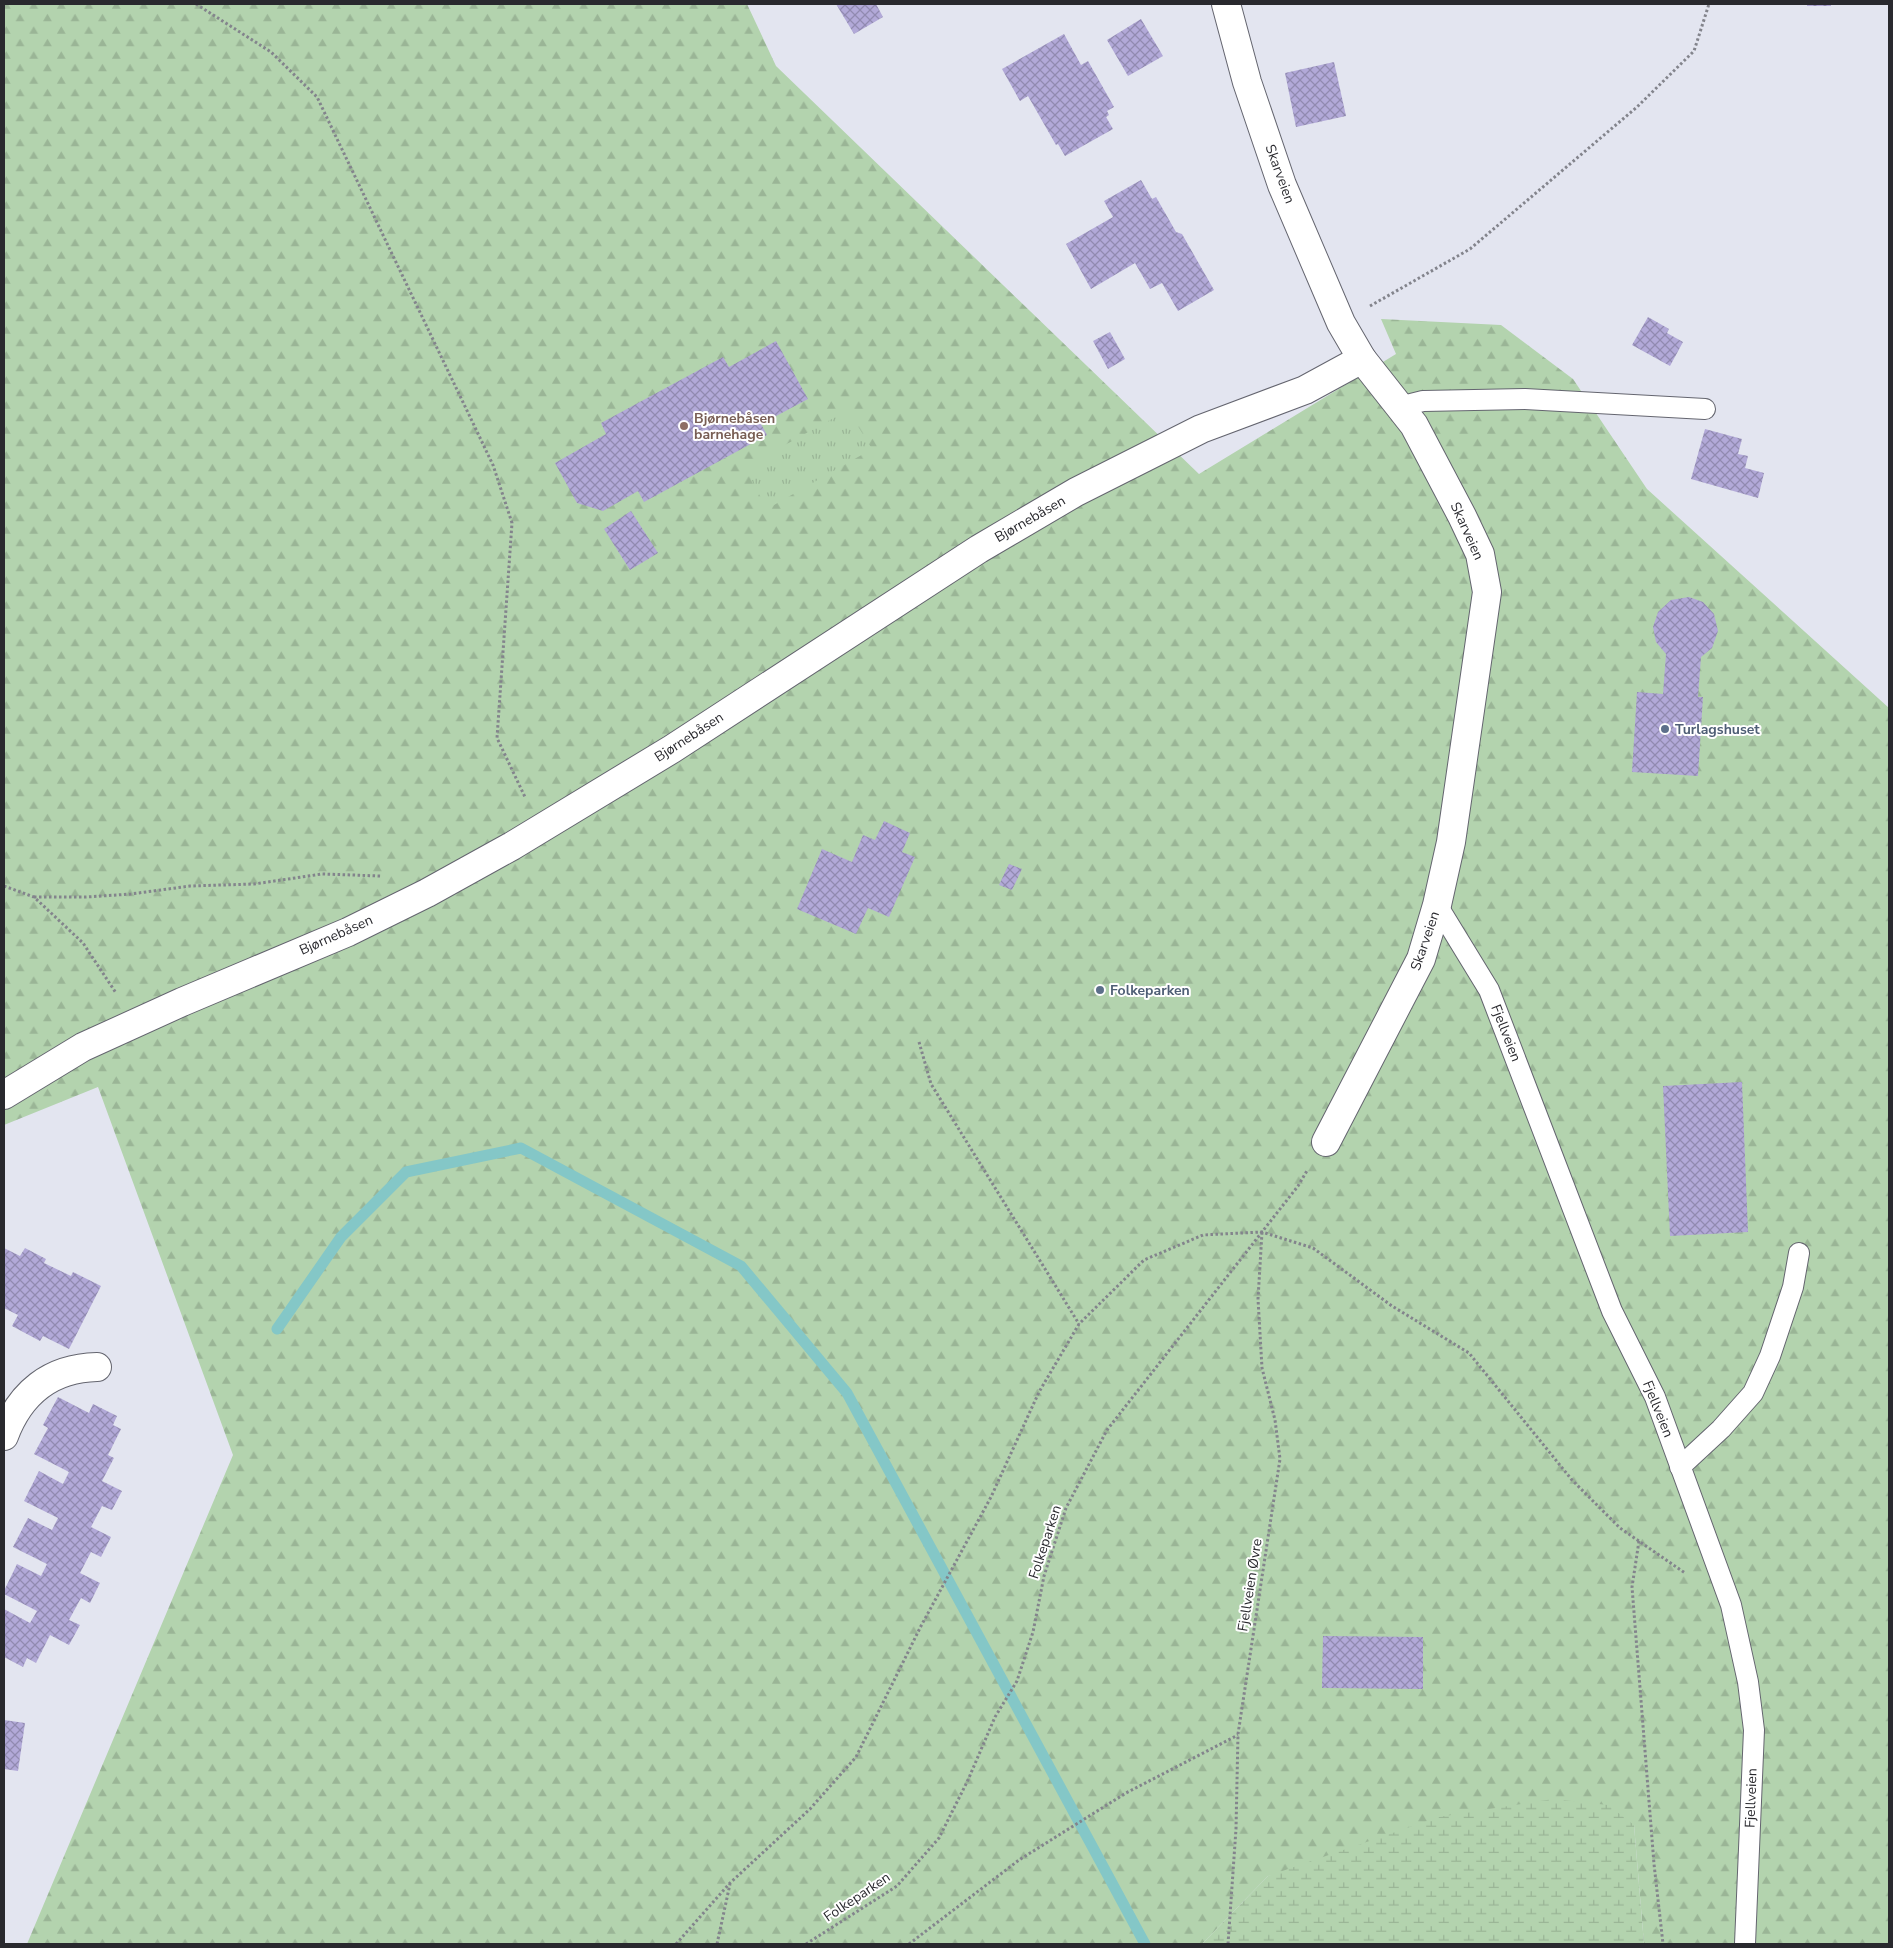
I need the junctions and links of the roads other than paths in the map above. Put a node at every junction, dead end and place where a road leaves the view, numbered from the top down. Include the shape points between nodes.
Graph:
1 (1226, 4) edge
2 (1362, 358) junction
3 (1399, 407) junction
4 (1704, 409) dead end
5 (1437, 905) junction
6 (4, 1094) edge
7 (1326, 1142) road end
8 (1799, 1253) dead end
9 (96, 1367) dead end
10 (4, 1436) edge
11 (1680, 1467) junction
12 (1745, 1944) edge

1 - 2 street, Skarveien via 1247,82 1282,185 1341,323
2 - 3 street, Skarveien
2 - 6 street, Bjørnebåsen via 1305,390 1201,429 1076,492 979,549 672,749 427,893 348,932 83,1047
3 - 4 lane via 1423,401 1525,399
3 - 5 street, Skarveien via 1414,425 1466,523 1480,554 1487,592 1450,842
5 - 7 street, Skarveien via 1421,960
5 - 11 lane, Fjellveien via 1489,990 1612,1311 1655,1397
8 - 11 lane via 1773,1348 1753,1393 1721,1429
9 - 10 street via 59,1373 40,1383 27,1395
11 - 12 lane, Fjellveien via 1732,1605 1749,1692 1754,1730

